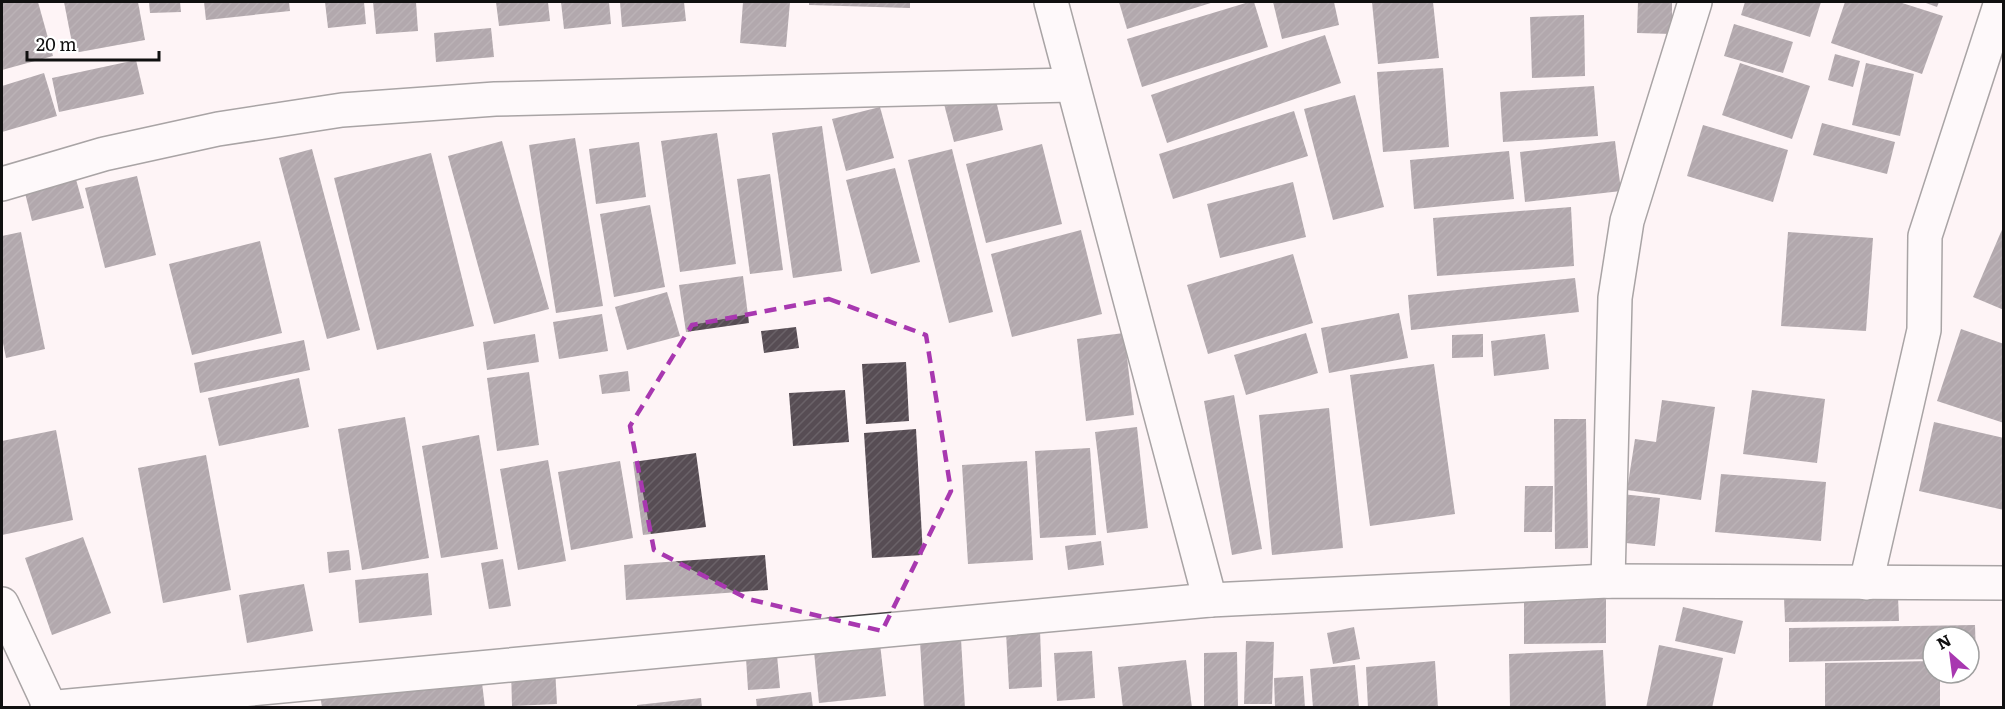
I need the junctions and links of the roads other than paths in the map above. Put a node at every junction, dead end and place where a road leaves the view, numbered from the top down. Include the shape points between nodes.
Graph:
1 (1051, 2) edge
2 (1695, 2) edge
3 (2001, 2) edge
4 (1072, 85) junction
5 (2, 184) edge
6 (1608, 581) junction
7 (1866, 583) junction
8 (2004, 583) edge
9 (1210, 600) junction
10 (2, 604) edge
11 (49, 707) edge

1 - 4 street
2 - 6 street via 1630,210 1615,298
3 - 7 street via 1925,236 1924,330
4 - 5 street via 495,99 342,110 218,129 115,151
4 - 9 street
6 - 7 street
6 - 9 street
7 - 8 street
9 - 11 street
10 - 11 street

